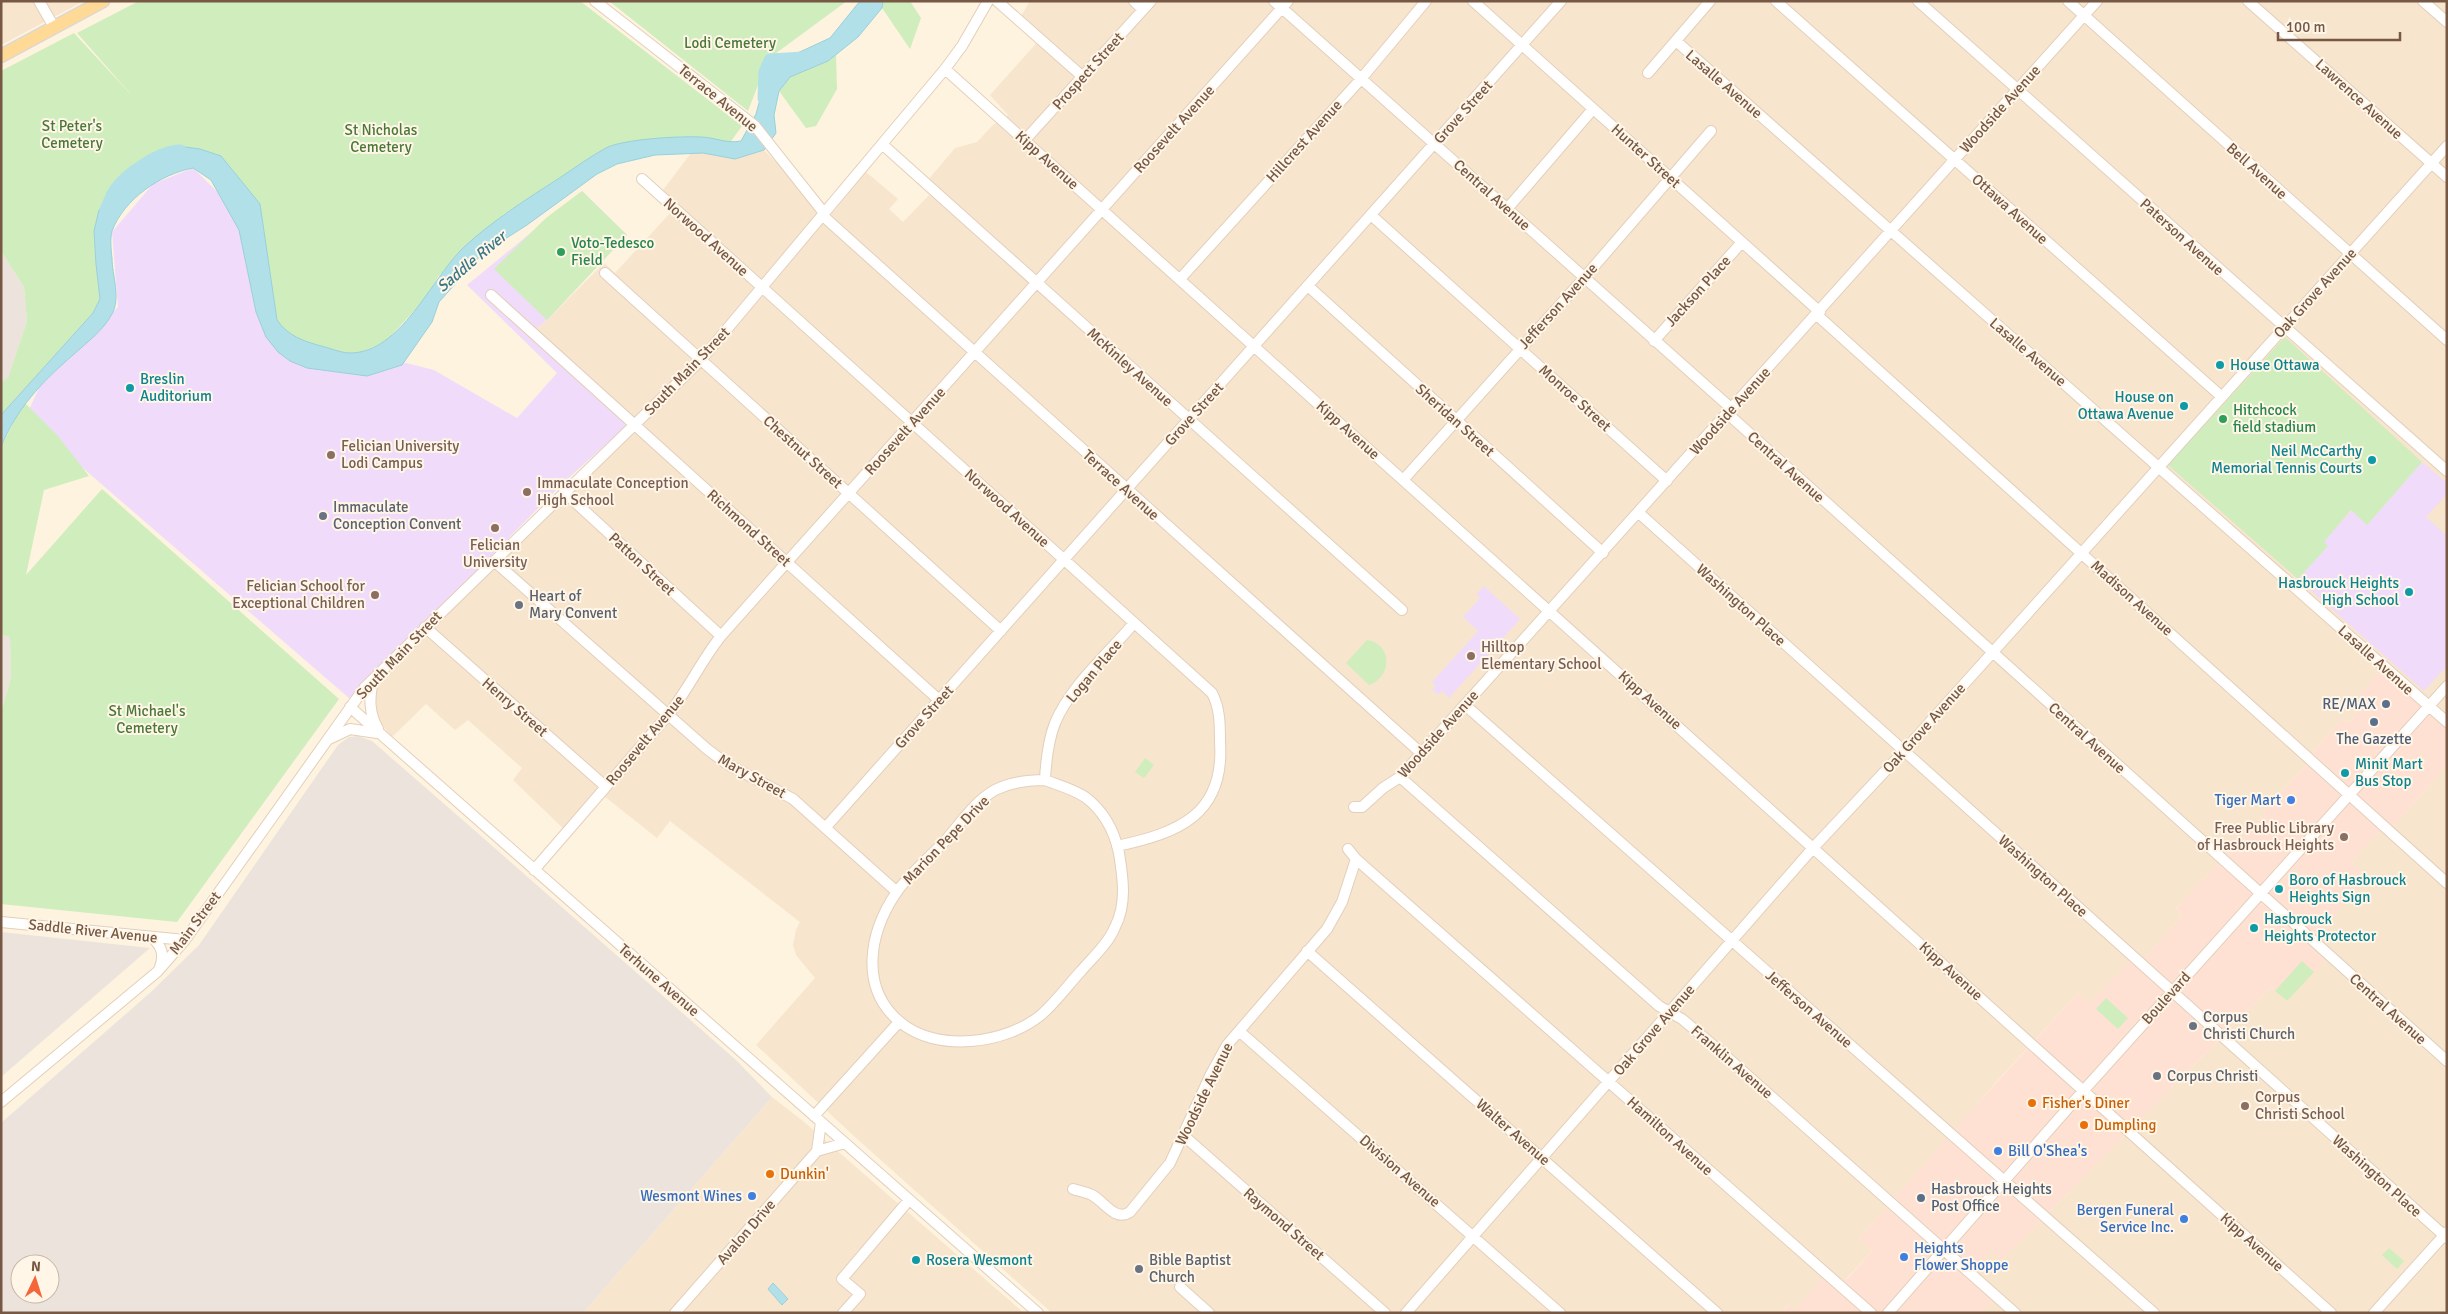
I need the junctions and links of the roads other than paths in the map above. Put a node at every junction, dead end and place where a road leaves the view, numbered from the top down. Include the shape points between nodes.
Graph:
1 (39, 1) edge
2 (103, 1) edge
3 (595, 1) edge
4 (988, 1) edge
5 (997, 1) edge
6 (1134, 1) edge
7 (1151, 1) edge
8 (1426, 1) edge
9 (1473, 1) edge
10 (1561, 1) edge
11 (1710, 1) edge
12 (1776, 1) edge
13 (1918, 1) edge
14 (2068, 1) edge
15 (2097, 1) edge
16 (2248, 1) edge
17 (2423, 1) edge
18 (1281, 4) edge
19 (1144, 10) junction
20 (2084, 15) junction
21 (2447, 22) edge
22 (54, 27) junction
23 (1676, 41) junction
24 (1522, 45) junction
25 (1, 56) edge
26 (945, 69) junction
27 (1648, 73) dead end
28 (1082, 77) junction
29 (1360, 79) junction
30 (2017, 89) junction
31 (1593, 109) junction
32 (1711, 131) dead end
33 (1025, 140) junction
34 (882, 144) junction
35 (1434, 144) junction
36 (2447, 146) edge
37 (1954, 160) junction
38 (2432, 163) junction
39 (2447, 177) edge
40 (1670, 178) junction
41 (642, 179) dead end
42 (1506, 209) junction
43 (1102, 210) junction
44 (823, 214) junction
45 (1371, 215) junction
46 (1891, 231) junction
47 (1742, 242) junction
48 (2350, 254) junction
49 (605, 273) dead end
50 (1584, 278) junction
51 (1180, 279) junction
52 (1036, 283) junction
53 (1308, 286) junction
54 (761, 288) junction
55 (491, 295) dead end
56 (1818, 313) junction
57 (2284, 328) junction
58 (2447, 340) edge
59 (1654, 341) junction
60 (1254, 346) junction
61 (1520, 349) junction
62 (974, 353) junction
63 (701, 360) junction
64 (2222, 397) junction
65 (1730, 412) junction
66 (1189, 419) junction
67 (1456, 420) junction
68 (912, 422) junction
69 (634, 425) junction
70 (2159, 467) junction
71 (2447, 471) edge
72 (1404, 479) junction
73 (1667, 481) junction
74 (1126, 490) junction
75 (564, 492) junction
76 (849, 493) junction
77 (1639, 513) junction
78 (1603, 553) junction
79 (2082, 553) junction
80 (1064, 560) junction
81 (494, 562) junction
82 (787, 562) junction
83 (1402, 610) dead end
84 (1551, 611) junction
85 (1134, 623) junction
86 (425, 627) junction
87 (1001, 631) junction
88 (721, 636) junction
89 (1992, 653) junction
90 (373, 678) junction
91 (2447, 686) edge
92 (939, 700) junction
93 (1464, 705) junction
94 (2429, 706) junction
95 (350, 707) junction
96 (668, 715) junction
97 (2447, 722) edge
98 (381, 734) junction
99 (326, 741) junction
100 (1904, 751) junction
101 (1421, 753) junction
102 (1400, 777) junction
103 (1045, 780) junction
104 (606, 786) junction
105 (2349, 795) junction
106 (1354, 807) dead end
107 (826, 827) junction
108 (1117, 846) junction
109 (1813, 848) junction
110 (1348, 849) dead end
111 (1356, 859) junction
112 (534, 870) junction
113 (2447, 882) edge
114 (897, 892) junction
115 (2261, 893) junction
116 (1, 922) edge
117 (152, 937) junction
118 (185, 940) junction
119 (1732, 941) junction
120 (1307, 951) junction
121 (158, 972) junction
122 (2172, 992) junction
123 (1671, 1012) junction
124 (899, 1022) junction
125 (1239, 1031) junction
126 (2447, 1061) edge
127 (1609, 1082) junction
128 (2084, 1090) junction
129 (1, 1102) edge
130 (818, 1119) junction
131 (1183, 1135) junction
132 (845, 1143) junction
133 (817, 1151) junction
134 (1542, 1158) junction
135 (2004, 1181) junction
136 (1073, 1189) dead end
137 (909, 1200) junction
138 (2446, 1235) edge
139 (1474, 1236) junction
140 (1944, 1249) junction
141 (1180, 1287) dead end
142 (675, 1313) edge
143 (843, 1313) edge
144 (1038, 1313) edge
145 (1209, 1313) edge
146 (1385, 1313) edge
147 (1406, 1313) edge
148 (1560, 1313) edge
149 (1717, 1313) edge
150 (1871, 1313) edge
151 (1888, 1313) edge
152 (2015, 1313) edge
153 (2154, 1313) edge
154 (2331, 1313) edge
155 (2374, 1313) edge

1 - 22 street
2 - 22 main road
3 - 44 street, Terrace Avenue via 746,118
4 - 26 street, South Main Street
5 - 28 street
6 - 19 street
7 - 19 street, Prospect Street
8 - 29 street, Hillcrest Avenue
9 - 24 street, Hunter Street
10 - 24 street, Grove Street
11 - 23 street
12 - 37 street, Ottawa Avenue
13 - 30 street, Paterson Avenue
14 - 20 street, Bell Avenue
15 - 20 street, Woodside Avenue
16 - 38 street, Lawrence Avenue
17 - 21 street
18 - 29 street, Central Avenue
18 - 43 street, Roosevelt Avenue
19 - 28 street, Prospect Street
20 - 30 street, Woodside Avenue
20 - 48 street, Bell Avenue
22 - 25 main road
23 - 27 street
23 - 46 street, Lasalle Avenue
24 - 31 street, Hunter Street
24 - 35 street, Grove Street
26 - 33 street, Kipp Avenue
26 - 34 street, South Main Street
28 - 33 street, Prospect Street
29 - 35 street, Central Avenue
29 - 51 street, Hillcrest Avenue
30 - 37 street, Woodside Avenue
30 - 57 street, Paterson Avenue
31 - 40 street, Hunter Street
31 - 42 street
32 - 40 street, Jefferson Avenue
33 - 43 street, Kipp Avenue
34 - 44 street, South Main Street
34 - 52 street, McKinley Avenue
35 - 42 street, Central Avenue
35 - 45 street, Grove Street
36 - 38 street, Oak Grove Avenue
37 - 46 street, Woodside Avenue
37 - 64 street, Ottawa Avenue
38 - 39 street, Lawrence Avenue
38 - 48 street, Oak Grove Avenue
40 - 47 street, Hunter Street
40 - 50 street, Jefferson Avenue
41 - 54 street, Norwood Avenue
42 - 50 street, Central Avenue
43 - 51 street, Kipp Avenue
43 - 52 street, Roosevelt Avenue
44 - 54 street, South Main Street
44 - 62 street, Terrace Avenue
45 - 53 street, Grove Street
45 - 61 street, Monroe Street
46 - 56 street, Woodside Avenue
46 - 70 street, Lasalle Avenue
47 - 56 street, Hunter Street
47 - 59 street, Jackson Place
48 - 57 street, Oak Grove Avenue
48 - 58 street, Bell Avenue
49 - 63 street, Chestnut Street
50 - 59 street, Central Avenue
50 - 61 street, Jefferson Avenue
51 - 60 street, Kipp Avenue
52 - 62 street, Roosevelt Avenue
52 - 66 street, McKinley Avenue
53 - 60 street, Grove Street
53 - 67 street, Sheridan Street
54 - 63 street, South Main Street
54 - 68 street, Norwood Avenue
55 - 69 street, Richmond Street
56 - 65 street, Woodside Avenue
56 - 79 street, Madison Avenue
57 - 64 street, Oak Grove Avenue
57 - 71 street, Paterson Avenue
59 - 65 street, Central Avenue
60 - 66 street, Grove Street
60 - 72 street, Kipp Avenue
61 - 67 street, Jefferson Avenue
61 - 73 street, Monroe Street
62 - 68 street, Roosevelt Avenue
62 - 74 street, Terrace Avenue
63 - 69 street, South Main Street
63 - 76 street, Chestnut Street
64 - 70 street, Oak Grove Avenue
65 - 73 street, Woodside Avenue
65 - 89 street, Central Avenue
66 - 74 street, Grove Street
66 - 83 street, McKinley Avenue
67 - 72 street, Jefferson Avenue
67 - 78 street, Sheridan Street
68 - 76 street, Roosevelt Avenue
68 - 80 street, Norwood Avenue
69 - 75 street, South Main Street
69 - 82 street, Richmond Street
70 - 79 street, Oak Grove Avenue
70 - 94 street, Lasalle Avenue
72 - 84 street, Kipp Avenue
73 - 77 street, Woodside Avenue
74 - 80 street, Grove Street
74 - 101 street, Terrace Avenue
75 - 81 street, South Main Street
75 - 88 street, Patton Street
76 - 82 street, Roosevelt Avenue
76 - 87 street, Chestnut Street
77 - 78 street, Woodside Avenue
77 - 100 street, Washington Place
78 - 84 street, Woodside Avenue
79 - 89 street, Oak Grove Avenue
79 - 105 street, Madison Avenue
80 - 85 street, Norwood Avenue
80 - 87 street, Grove Street
81 - 86 street, South Main Street
81 - 96 street, Mary Street
82 - 88 street, Roosevelt Avenue
82 - 92 street, Richmond Street
84 - 93 street, Woodside Avenue
84 - 109 street, Kipp Avenue
85 - 103 street, Logan Place via 1062,708 1050,740
85 - 108 street, Norwood Avenue via 1212,693 1218,711 1220,767 1211,795 1188,821 1165,834
86 - 90 street, South Main Street
86 - 104 street, Henry Street
87 - 92 street, Grove Street
88 - 96 street, Roosevelt Avenue
89 - 100 street, Oak Grove Avenue
89 - 115 street, Central Avenue
90 - 95 street, South Main Street
90 - 98 street via 370,711
91 - 94 street, Boulevard
92 - 107 street, Grove Street
93 - 101 street, Woodside Avenue
93 - 119 street, Jefferson Avenue
94 - 97 street, Lasalle Avenue
94 - 105 street, Boulevard
95 - 98 street, Terhune Avenue
95 - 99 street, Main Street
96 - 104 street, Roosevelt Avenue
96 - 107 street, Mary Street via 727,764 793,799
98 - 99 street via 350,729
98 - 112 street, Terhune Avenue
99 - 118 street, Main Street
100 - 109 street, Oak Grove Avenue
100 - 122 street, Washington Place
101 - 102 street, Woodside Avenue
102 - 106 street, Woodside Avenue via 1382,788 1362,807
102 - 123 street, Franklin Avenue via 1659,1006
103 - 108 street, Marion Pepe Drive via 1074,790 1094,804 1109,824
103 - 114 street, Marion Pepe Drive via 1005,786 984,798
104 - 112 street, Roosevelt Avenue
105 - 113 street, Madison Avenue
105 - 115 street, Boulevard
107 - 114 street, Mary Street
108 - 124 street, Marion Pepe Drive via 1123,897 1116,927 1040,1015 1014,1030 972,1040 931,1038
109 - 119 street, Oak Grove Avenue
109 - 128 street, Kipp Avenue
110 - 111 street
111 - 120 street, Woodside Avenue via 1336,913 1327,929
111 - 127 street, Hamilton Avenue
112 - 130 street, Terhune Avenue
114 - 124 street, Marion Pepe Drive via 876,932 871,959 877,991 883,1004
115 - 122 street, Boulevard
115 - 126 street, Central Avenue
116 - 117 street, Saddle River Avenue
117 - 118 street, Saddle River Avenue
117 - 121 street via 162,949 163,959
118 - 121 street, Main Street
119 - 123 street, Oak Grove Avenue
119 - 135 street, Jefferson Avenue
120 - 125 street, Woodside Avenue
120 - 134 street, Walter Avenue
121 - 129 street, Main Street
122 - 128 street, Boulevard
122 - 138 street, Washington Place
123 - 127 street, Oak Grove Avenue
123 - 140 street, Franklin Avenue
124 - 130 street
125 - 131 street, Woodside Avenue via 1215,1066
125 - 139 street, Division Avenue
127 - 134 street, Oak Grove Avenue
127 - 150 street, Hamilton Avenue
128 - 135 street, Boulevard
128 - 154 street, Kipp Avenue
130 - 132 street, Terhune Avenue
130 - 133 street
131 - 136 street, Woodside Avenue via 1166,1170 1126,1214 1116,1214 1091,1195
131 - 146 street, Raymond Street
132 - 133 street
132 - 137 street, Terhune Avenue
133 - 142 street, Avalon Drive
134 - 139 street, Oak Grove Avenue
134 - 149 street, Walter Avenue
135 - 140 street, Boulevard
135 - 153 street, Jefferson Avenue
137 - 143 street via 842,1279 860,1294
137 - 144 street, Terhune Avenue
138 - 155 street
139 - 147 street, Oak Grove Avenue
139 - 148 street, Division Avenue
140 - 151 street, Boulevard
140 - 152 street, Franklin Avenue
141 - 145 street

